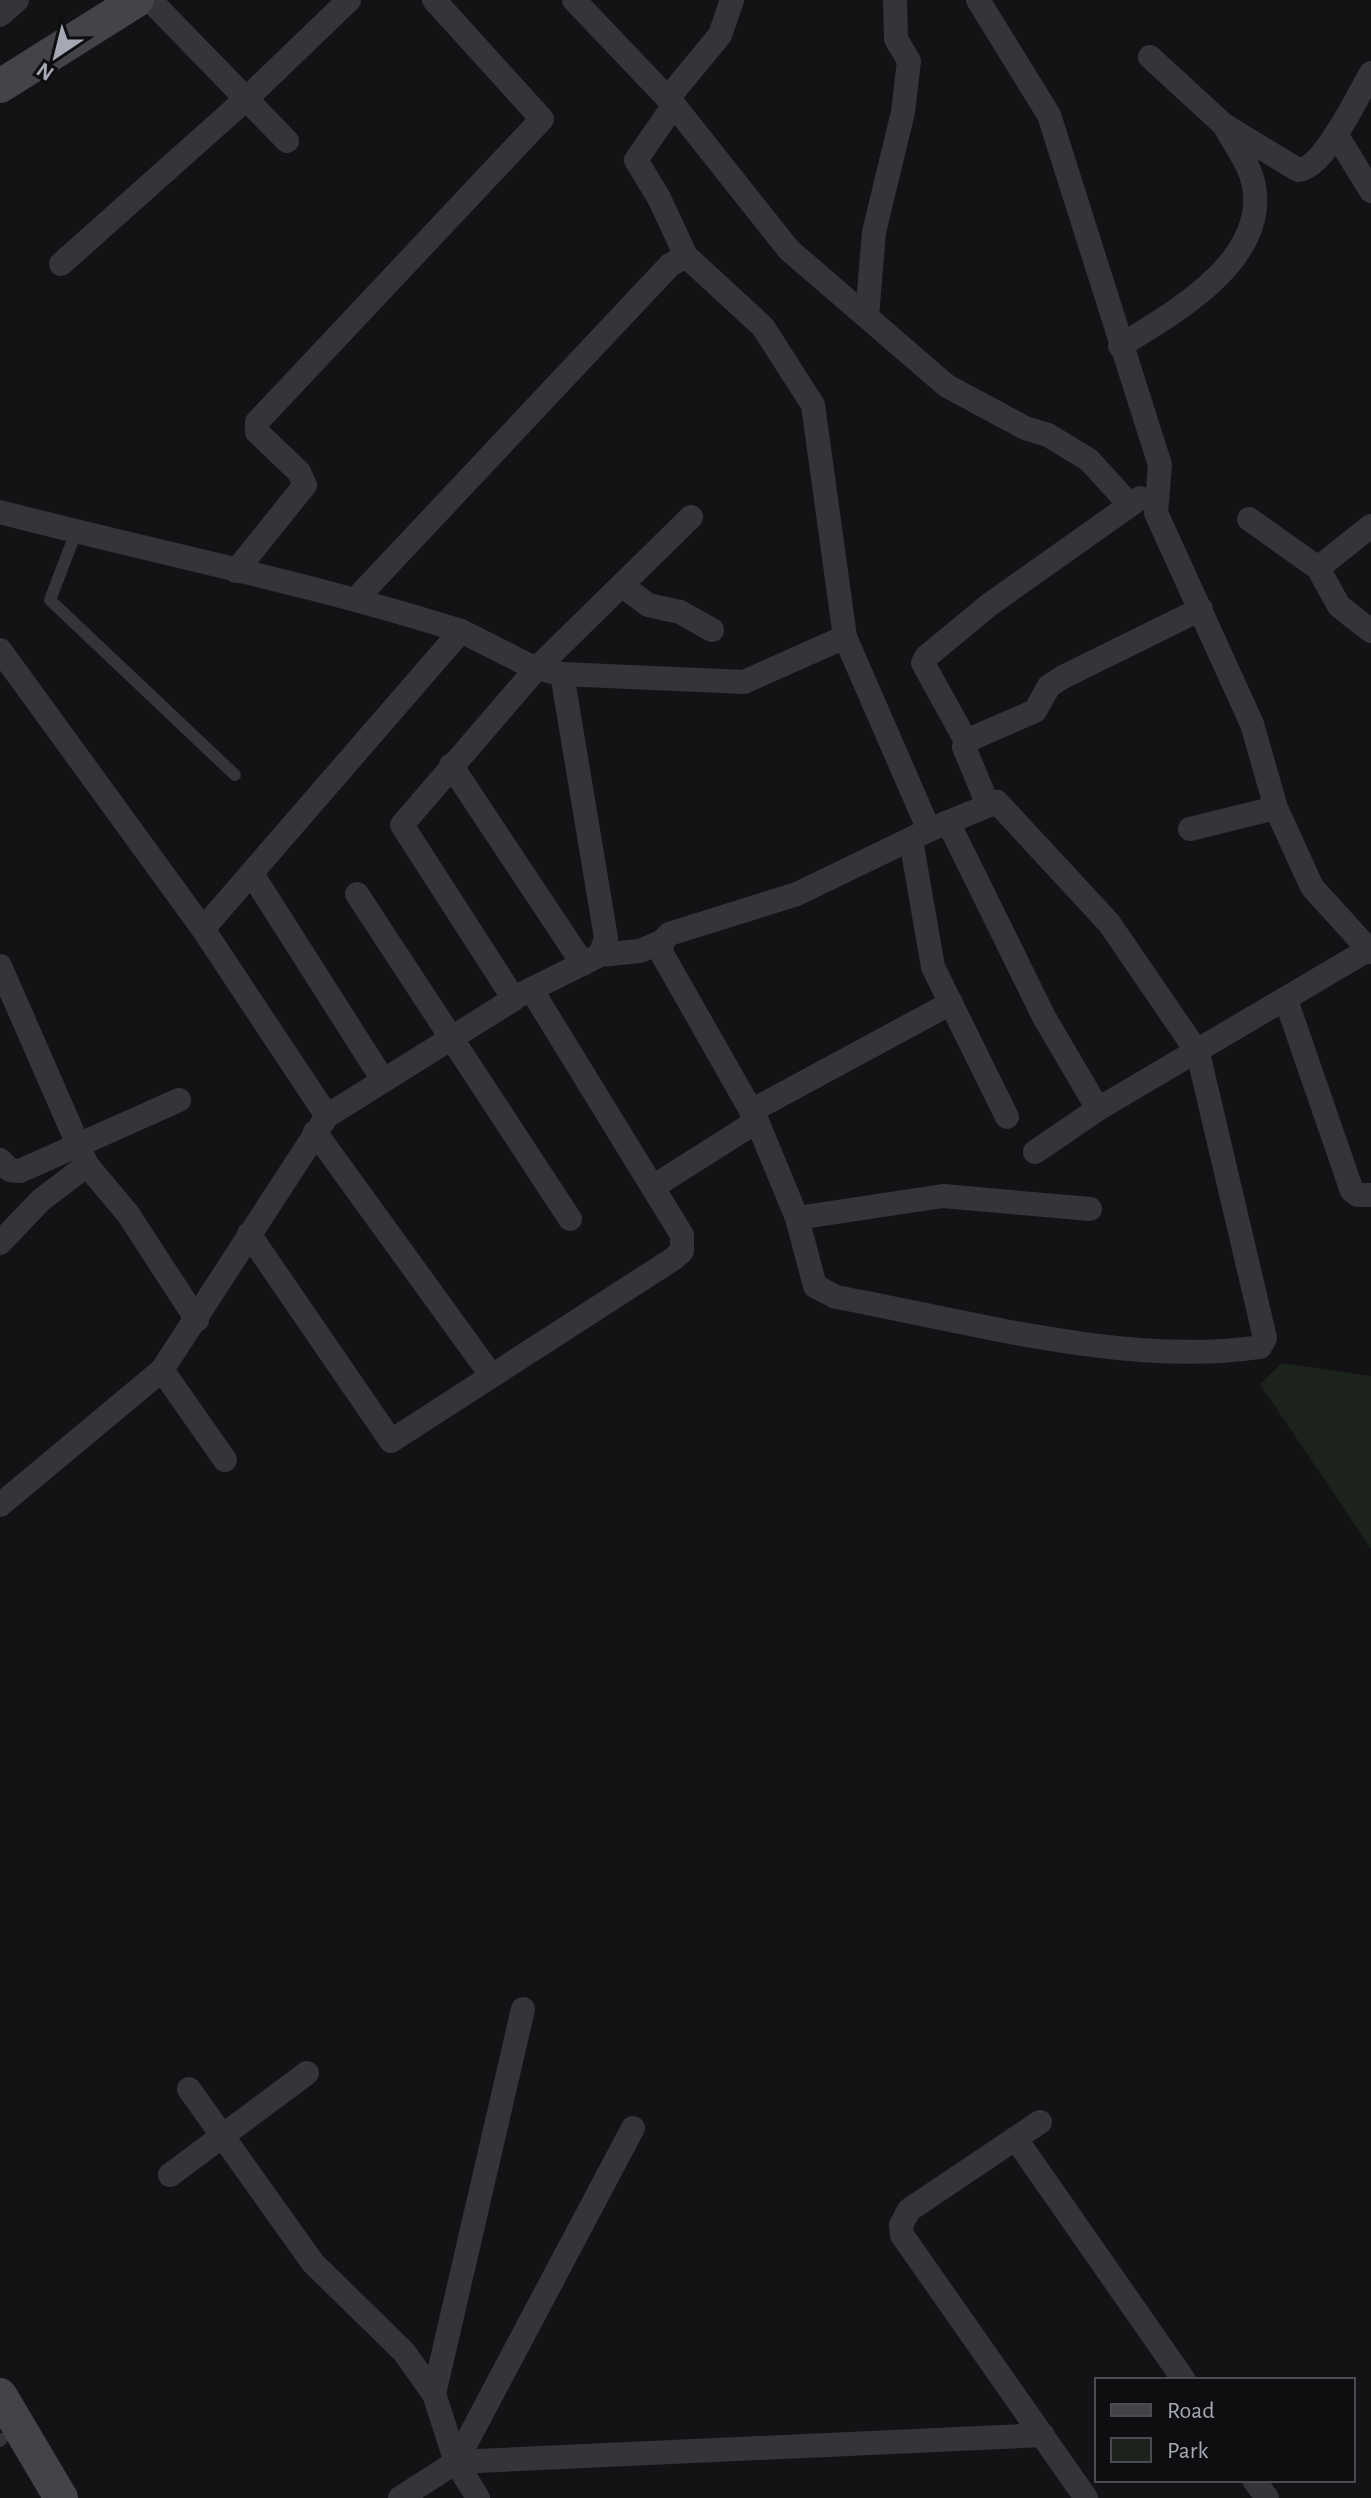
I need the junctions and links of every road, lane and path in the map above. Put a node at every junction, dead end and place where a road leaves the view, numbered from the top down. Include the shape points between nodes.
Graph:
1 (17, 0) edge
2 (137, 0) edge
3 (150, 0) edge
4 (349, 0) edge
5 (434, 0) edge
6 (574, 0) edge
7 (732, 0) edge
8 (895, 0) edge
9 (978, 0) edge
10 (0, 15) edge
11 (1150, 57) dead end
12 (1371, 73) edge
13 (0, 86) edge
14 (246, 99) junction
15 (671, 102) junction
16 (1224, 125) junction
17 (1336, 134) junction
18 (287, 141) dead end
19 (1371, 191) edge
20 (686, 256) junction
21 (61, 264) dead end
22 (867, 316) junction
23 (1120, 346) junction
24 (1158, 484) junction
25 (1130, 505) junction
26 (0, 512) edge
27 (691, 517) dead end
28 (1249, 519) dead end
29 (1371, 526) edge
30 (76, 532) junction
31 (1318, 568) junction
32 (236, 571) junction
33 (623, 586) junction
34 (357, 598) junction
35 (1201, 609) junction
36 (712, 630) dead end
37 (461, 631) junction
38 (1371, 631) edge
39 (845, 637) junction
40 (0, 650) edge
41 (536, 669) junction
42 (562, 674) junction
43 (966, 741) junction
44 (451, 765) junction
45 (235, 775) dead end
46 (988, 805) junction
47 (1276, 808) junction
48 (1190, 829) dead end
49 (930, 830) junction
50 (252, 874) junction
51 (357, 894) dead end
52 (203, 929) junction
53 (663, 941) junction
54 (1370, 950) edge
55 (592, 960) junction
56 (0, 966) edge
57 (523, 994) junction
58 (1286, 1000) junction
59 (951, 1003) junction
60 (449, 1039) junction
61 (1198, 1053) junction
62 (383, 1080) junction
63 (179, 1100) dead end
64 (1098, 1109) junction
65 (754, 1116) junction
66 (1007, 1117) dead end
67 (321, 1124) junction
68 (1035, 1152) dead end
69 (82, 1156) junction
70 (0, 1160) edge
71 (653, 1187) junction
72 (1371, 1195) edge
73 (1090, 1209) dead end
74 (797, 1218) junction
75 (570, 1219) dead end
76 (249, 1234) junction
77 (0, 1243) edge
78 (197, 1320) junction
79 (162, 1370) junction
80 (491, 1375) junction
81 (225, 1460) dead end
82 (0, 1505) edge
83 (523, 2009) dead end
84 (307, 2073) dead end
85 (189, 2089) dead end
86 (1040, 2122) dead end
87 (633, 2128) dead end
88 (223, 2138) junction
89 (1016, 2139) junction
90 (170, 2175) dead end
91 (1183, 2378) edge
92 (434, 2394) junction
93 (0, 2395) edge
94 (1043, 2435) junction
95 (1, 2439) edge
96 (456, 2462) junction
97 (38, 2498) edge
98 (61, 2498) edge
99 (400, 2498) edge
100 (478, 2498) edge
101 (1086, 2498) edge

1 - 10 street
2 - 13 main road
3 - 14 street
4 - 14 street
5 - 32 street via 542,119 257,422 257,432 299,472 305,485
6 - 15 street
7 - 15 street via 720,35
8 - 22 street via 896,39 909,61 903,112 874,232
9 - 23 street via 1049,115
11 - 16 street
12 - 17 street
14 - 18 street
14 - 21 street
15 - 20 street via 636,157
15 - 22 street via 771,230
16 - 17 street via 1298,170 1311,166
16 - 23 street via 1254,188 1255,204 1242,245 1196,298
17 - 19 street
20 - 34 street via 670,265
20 - 39 street via 763,327 813,405
22 - 25 street via 947,386 1089,460
23 - 24 street via 1160,465
24 - 25 street
24 - 35 street via 1156,513
25 - 43 street via 989,605 926,657 923,663
26 - 30 street
27 - 33 street
28 - 31 street
29 - 31 street
30 - 32 street
30 - 45 lane via 50,600
31 - 38 street via 1339,606
32 - 34 street
33 - 36 street via 648,605 680,612
33 - 41 street
34 - 37 street
35 - 43 street via 1063,677 1049,686 1035,711
35 - 47 street via 1252,724
37 - 41 street
37 - 50 street
39 - 42 street via 744,682
39 - 49 street
40 - 52 street
41 - 42 street
41 - 44 street
42 - 55 street via 606,938
43 - 46 street
44 - 55 street
44 - 57 street via 403,829
46 - 49 street
46 - 61 street via 1002,805 1109,923
47 - 48 street
47 - 54 street via 1312,887
49 - 53 street via 797,894 669,934
49 - 59 street via 923,890 928,951
49 - 64 street
50 - 52 street
50 - 62 street
51 - 60 street
52 - 67 street
53 - 55 street
53 - 65 street via 661,952
54 - 58 street
55 - 57 street
56 - 69 street
57 - 60 street
57 - 71 street
58 - 61 street
58 - 72 street via 1352,1191
59 - 65 street
59 - 66 street
60 - 62 street
60 - 75 street
61 - 64 street
61 - 74 street via 1265,1338 1260,1347 1110,1347 836,1297 815,1286
62 - 67 street
63 - 69 street
64 - 68 street
65 - 71 street
65 - 74 street
67 - 76 street
67 - 80 street
69 - 70 street via 20,1171
69 - 77 street
69 - 78 street via 128,1214
71 - 80 street via 682,1235 682,1251
73 - 74 street via 943,1196
76 - 78 street
76 - 80 street via 391,1441
78 - 79 street
79 - 81 street
79 - 82 street
83 - 92 street
84 - 88 street
85 - 88 street
86 - 89 street
87 - 96 street
88 - 90 street
88 - 92 street via 313,2263 404,2352
89 - 91 street
89 - 94 street via 909,2210 901,2225 902,2235
92 - 96 street
93 - 98 main road
94 - 96 street
94 - 101 street
95 - 97 main road
96 - 99 street
96 - 100 street

